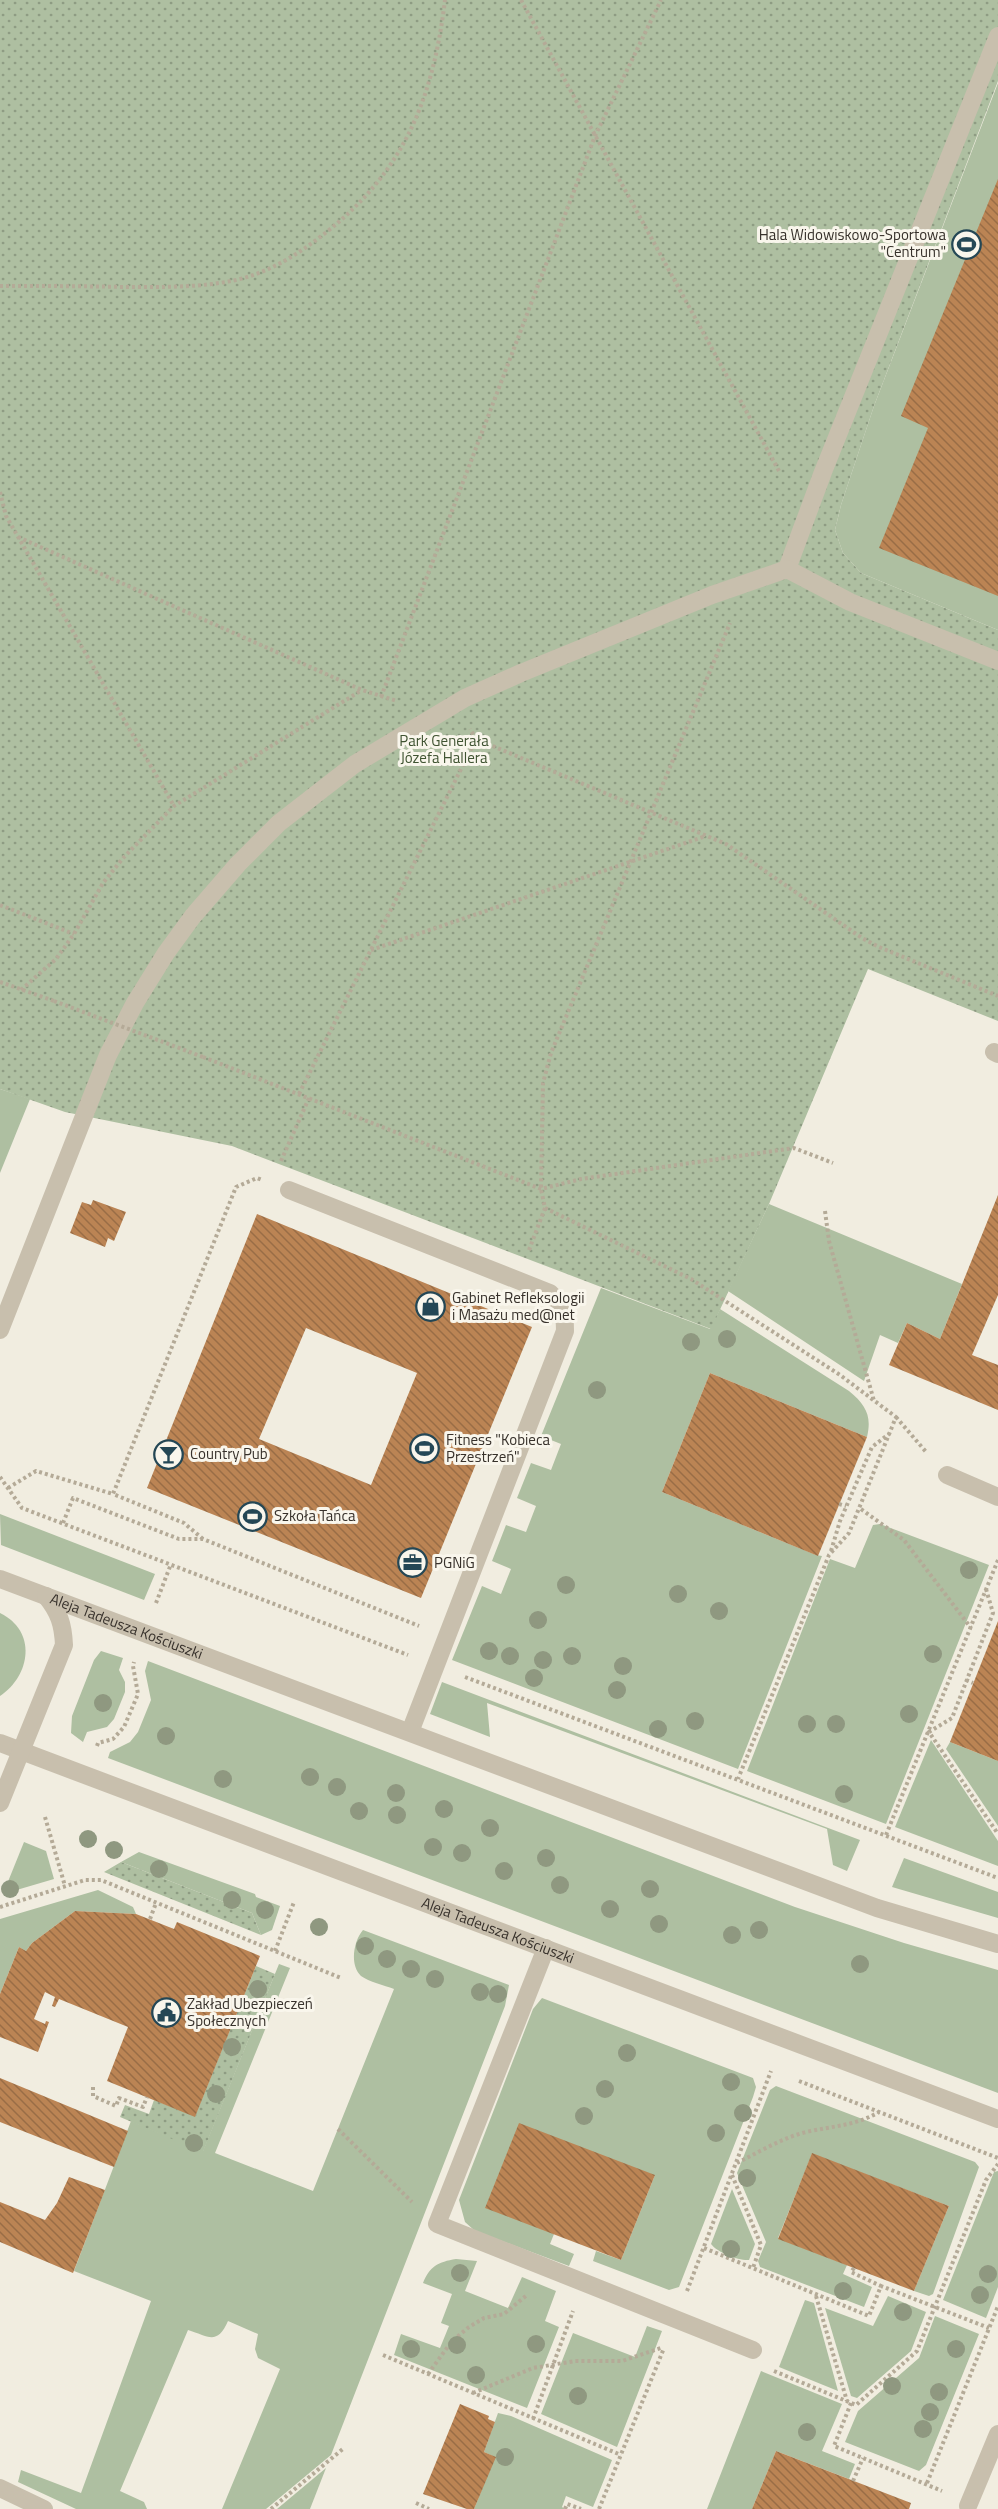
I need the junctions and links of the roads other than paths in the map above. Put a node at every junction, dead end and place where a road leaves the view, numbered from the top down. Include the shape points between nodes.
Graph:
1 (998, 36) edge
2 (787, 569) junction
3 (998, 662) edge
4 (289, 1190) road end
5 (0, 1330) edge
6 (947, 1475) road end
7 (998, 1497) edge
8 (0, 1578) edge
9 (46, 1596) junction
10 (410, 1732) junction
11 (0, 1743) edge
12 (21, 1751) junction
13 (0, 1803) edge
14 (998, 1944) edge
15 (546, 1948) junction
16 (998, 2119) edge
17 (753, 2350) road end
18 (998, 2434) edge
19 (0, 2488) edge
20 (968, 2506) road end
21 (44, 2509) edge

1 - 2 street
2 - 3 street via 850,602
2 - 5 street via 712,595 455,704 356,764 279,822 193,916 135,1003 108,1055
4 - 10 street via 550,1293 561,1303 565,1317 565,1331
6 - 7 street
8 - 9 street, Aleja Tadeusza Kościuszki
9 - 10 street, Aleja Tadeusza Kościuszki
9 - 12 street via 58,1610 64,1646
10 - 14 street, Aleja Tadeusza Kościuszki via 877,1908
11 - 12 street, Aleja Tadeusza Kościuszki
12 - 13 street
12 - 15 street, Aleja Tadeusza Kościuszki
15 - 16 street, Aleja Tadeusza Kościuszki
15 - 17 street via 437,2224
18 - 20 street
19 - 21 street

